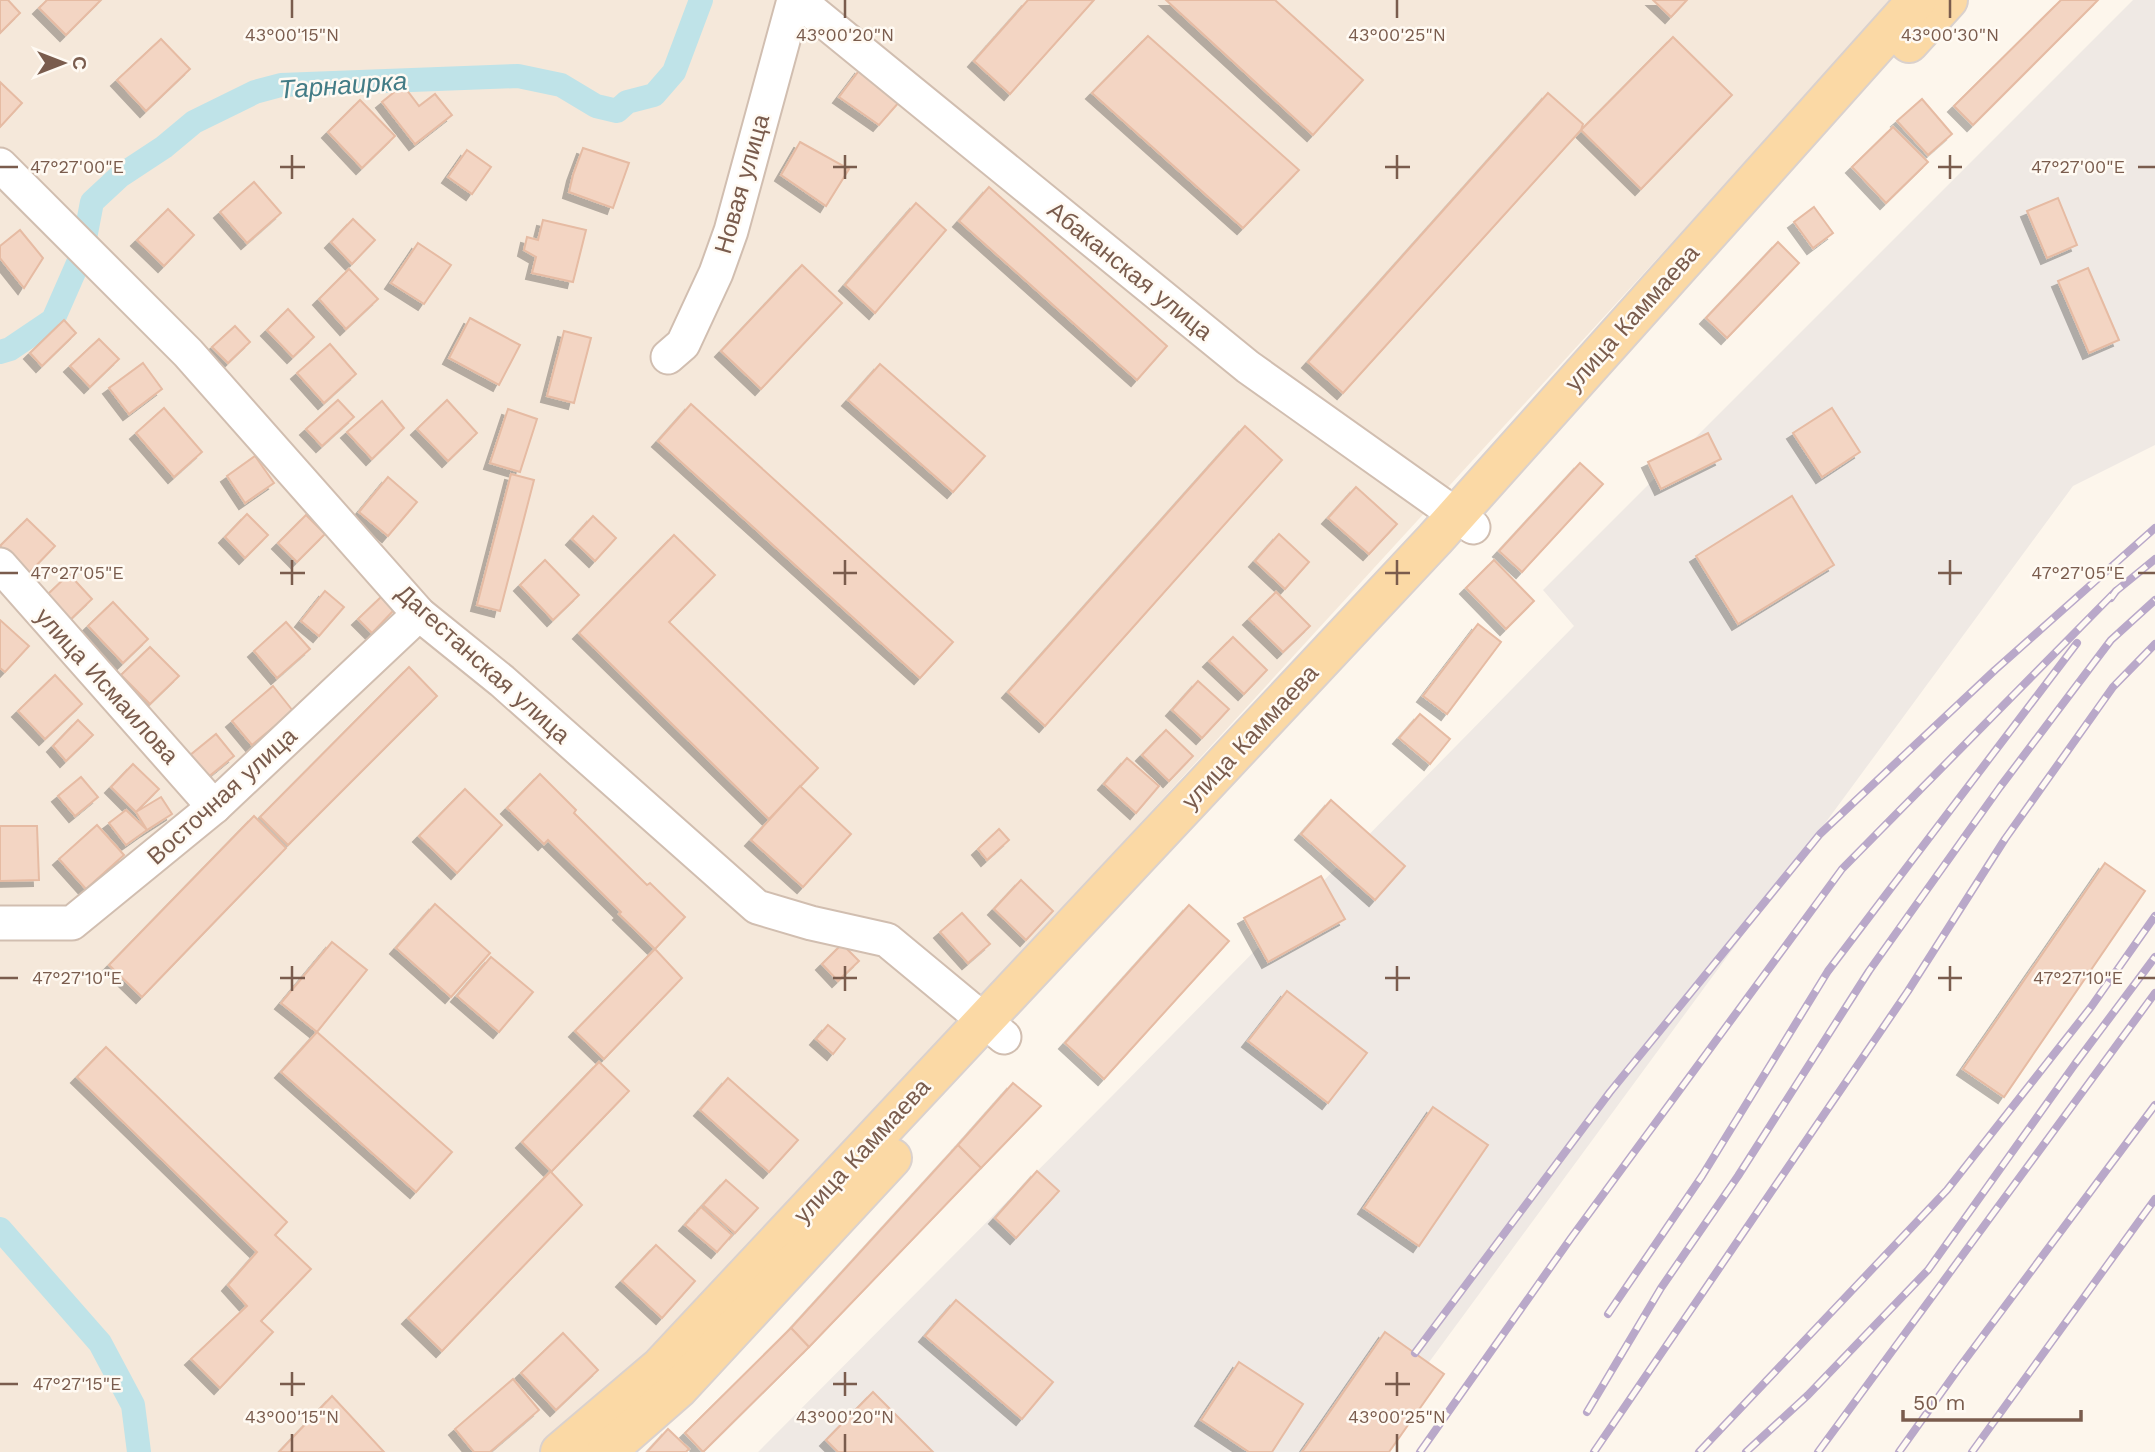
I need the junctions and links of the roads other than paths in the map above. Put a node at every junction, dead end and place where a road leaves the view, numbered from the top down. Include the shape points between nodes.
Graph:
1 (796, 0) edge
2 (1916, 0) edge
3 (1948, 0) edge
4 (0, 164) edge
5 (668, 357) dead end
6 (1465, 521) junction
7 (0, 565) edge
8 (419, 614) junction
9 (214, 807) junction
10 (0, 923) edge
11 (995, 1028) junction
12 (561, 1452) edge
13 (606, 1452) edge

1 - 5 street, Новая улица via 731,232 683,344
1 - 6 street, Абаканская улица via 1248,367
2 - 6 main road, улица Каммаева
3 - 6 main road, улица Каммаева
4 - 8 street, Дагестанская улица via 188,353
6 - 11 main road, улица Каммаева
7 - 9 street, улица Исмаилова
8 - 9 street, Восточная улица
8 - 11 street, Дагестанская улица via 502,681 757,907 887,940
9 - 10 street, Восточная улица via 72,923
11 - 12 main road, улица Каммаева via 660,1367
11 - 13 main road, улица Каммаева via 678,1390

